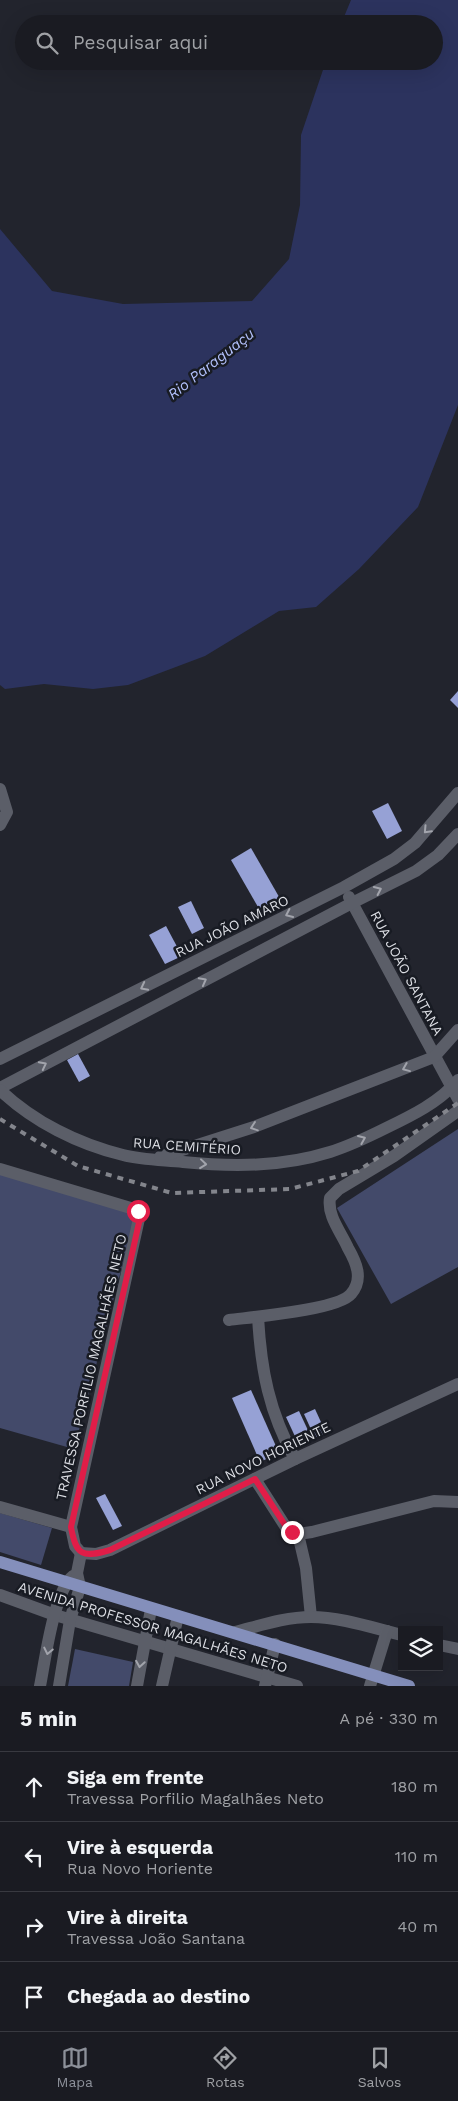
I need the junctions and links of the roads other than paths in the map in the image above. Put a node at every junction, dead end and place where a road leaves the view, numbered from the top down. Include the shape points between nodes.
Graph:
1 (0, 789) edge
2 (458, 793) edge
3 (0, 825) edge
4 (458, 834) edge
5 (344, 887) junction
6 (352, 903) junction
7 (458, 1030) edge
8 (434, 1057) junction
9 (0, 1058) edge
10 (0, 1089) edge
11 (456, 1089) edge
12 (458, 1110) edge
13 (155, 1159) junction
14 (0, 1169) edge
15 (258, 1317) junction
16 (229, 1320) dead end
17 (458, 1384) edge
18 (295, 1459) junction
19 (255, 1479) junction
20 (458, 1502) edge
21 (0, 1507) edge
22 (71, 1527) junction
23 (298, 1534) junction
24 (81, 1553) junction
25 (0, 1562) edge
26 (77, 1573) junction
27 (65, 1582) junction
28 (80, 1587) junction
29 (0, 1595) edge
30 (151, 1609) junction
31 (55, 1615) junction
32 (178, 1616) junction
33 (310, 1617) junction
34 (70, 1620) junction
35 (387, 1631) junction
36 (235, 1632) junction
37 (398, 1634) edge
38 (144, 1641) junction
39 (275, 1644) junction
40 (443, 1646) edge
41 (170, 1648) junction
42 (458, 1650) edge
43 (266, 1681) edge
44 (372, 1681) edge
45 (40, 1686) edge
46 (58, 1686) edge
47 (137, 1686) edge
48 (162, 1686) edge
49 (297, 1686) edge
50 (409, 1686) edge

1 - 3 street via 7,812
2 -> 5 street, RUA JOÃO AMARO via 415,843 394,859
6 -> 4 street via 416,871 438,855
5 - 6 street, RUA JOÃO SANTANA
5 -> 9 street, RUA JOÃO AMARO
6 - 8 street, RUA JOÃO SANTANA
10 -> 6 street
7 - 8 street
8 - 11 street, RUA JOÃO SANTANA
8 -> 13 street via 254,1127
10 - 13 street, RUA CEMITÉRIO via 18,1107 69,1136 125,1156
13 -> 11 street, RUA CEMITÉRIO via 222,1166 301,1159 331,1152 371,1135
12 - 15 street via 330,1198 330,1212 357,1266 357,1281 351,1294 344,1301 325,1306
14 - 22 street, TRAVESSA PORFILIO MAGALHÃES NETO via 134,1209 140,1214
15 - 16 street
15 - 18 street via 270,1404
17 - 18 street, RUA NOVO HORIENTE
18 - 19 street, RUA NOVO HORIENTE
19 - 23 street via 287,1528
19 - 24 street, RUA NOVO HORIENTE via 110,1550 96,1554
20 - 23 street via 434,1501
21 - 22 street
22 - 24 street via 75,1546
23 - 33 street via 306,1568
24 - 26 street
25 - 27 main road, AVENIDA PROFESSOR MAGALHÃES NETO
26 - 27 street
26 - 28 street
27 - 28 main road, AVENIDA PROFESSOR MAGALHÃES NETO
27 - 31 street
28 - 30 main road, AVENIDA PROFESSOR MAGALHÃES NETO
28 - 34 street
29 - 31 street, AVENIDA PROFESSOR MAGALHÃES NETO
30 - 32 main road, AVENIDA PROFESSOR MAGALHÃES NETO
30 - 38 street
31 - 34 street, AVENIDA PROFESSOR MAGALHÃES NETO
31 -> 45 street
32 - 36 main road, AVENIDA PROFESSOR MAGALHÃES NETO
32 - 41 street
33 - 35 street, AVENIDA PROFESSOR MAGALHÃES NETO
33 - 36 street, AVENIDA PROFESSOR MAGALHÃES NETO
34 - 38 street, AVENIDA PROFESSOR MAGALHÃES NETO
34 - 46 street
35 - 37 street, AVENIDA PROFESSOR MAGALHÃES NETO
35 - 44 street
36 - 39 main road, AVENIDA PROFESSOR MAGALHÃES NETO
38 - 41 street, AVENIDA PROFESSOR MAGALHÃES NETO
38 -> 47 street
39 - 43 street
39 - 44 main road, AVENIDA PROFESSOR MAGALHÃES NETO
40 - 42 street
41 - 43 street, AVENIDA PROFESSOR MAGALHÃES NETO
41 - 48 street
43 - 49 street, AVENIDA PROFESSOR MAGALHÃES NETO
44 - 50 main road, AVENIDA PROFESSOR MAGALHÃES NETO

